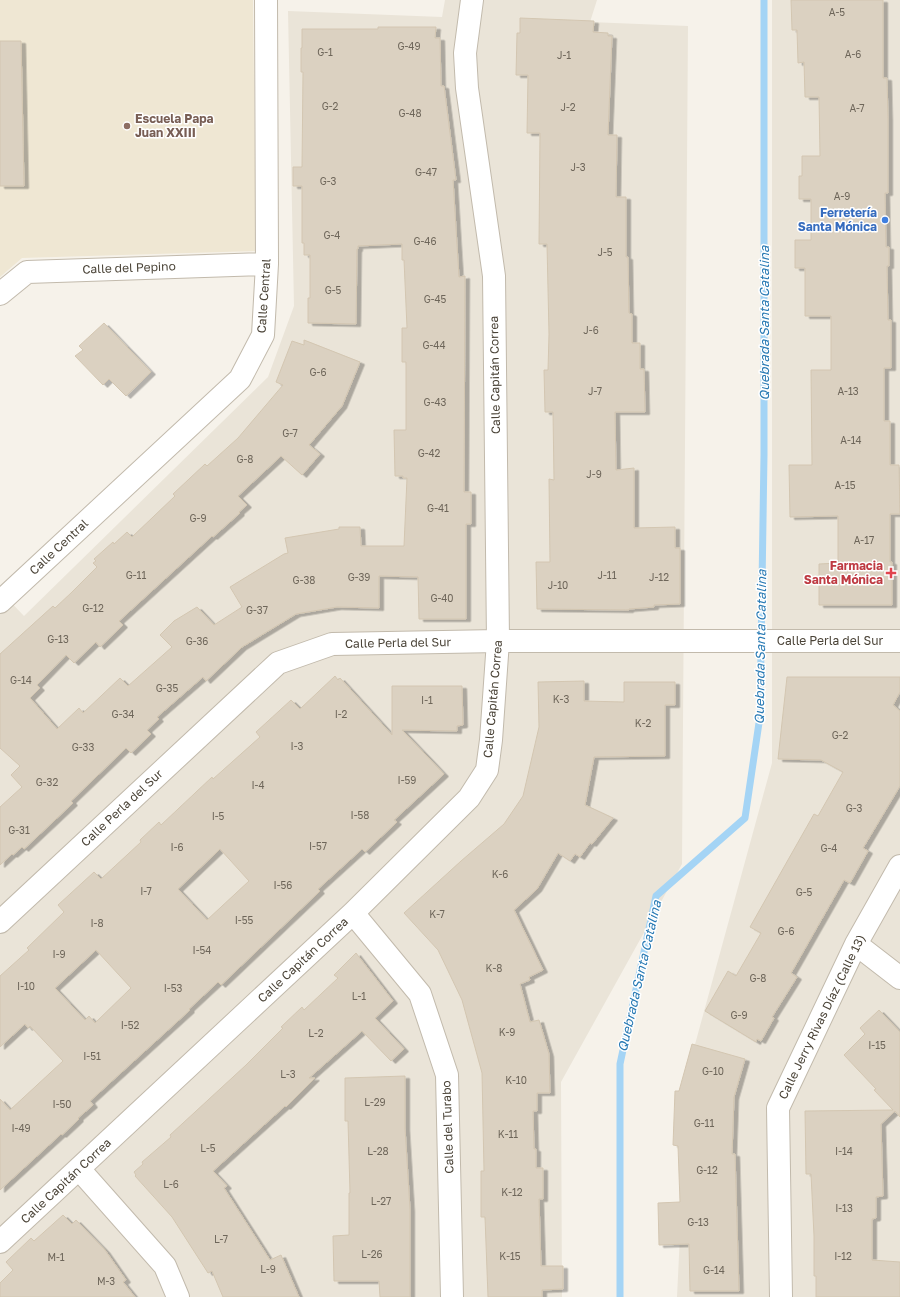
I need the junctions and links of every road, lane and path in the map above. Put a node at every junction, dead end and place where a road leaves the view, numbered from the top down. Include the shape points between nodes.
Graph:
1 (266, 0) edge
2 (472, 0) edge
3 (267, 264) junction
4 (0, 294) edge
5 (0, 602) edge
6 (498, 641) junction
7 (900, 641) edge
8 (900, 866) edge
9 (353, 913) junction
10 (0, 922) edge
11 (856, 944) junction
12 (900, 978) edge
13 (79, 1169) junction
14 (0, 1242) edge
15 (178, 1297) edge
16 (452, 1297) edge
17 (781, 1297) edge

1 - 3 street, Calle Central
2 - 6 street, Calle Capitán Correa via 465,53 467,88 494,276
3 - 4 street, Calle del Pepino via 27,272
3 - 5 street, Calle Central via 263,335 240,379
6 - 7 street, Calle Perla del Sur
6 - 9 street, Calle Capitán Correa via 491,740 486,770 469,798
6 - 10 street, Calle Perla del Sur via 332,644 278,663
8 - 11 street, Calle Jerry Rivas Díaz (Calle 13)
9 - 13 street, Calle Capitán Correa
9 - 16 street, Calle del Turabo via 420,994 446,1075
11 - 12 street
11 - 17 street, Calle Jerry Rivas Díaz (Calle 13) via 778,1108
13 - 14 street, Calle Capitán Correa
13 - 15 street via 165,1266

